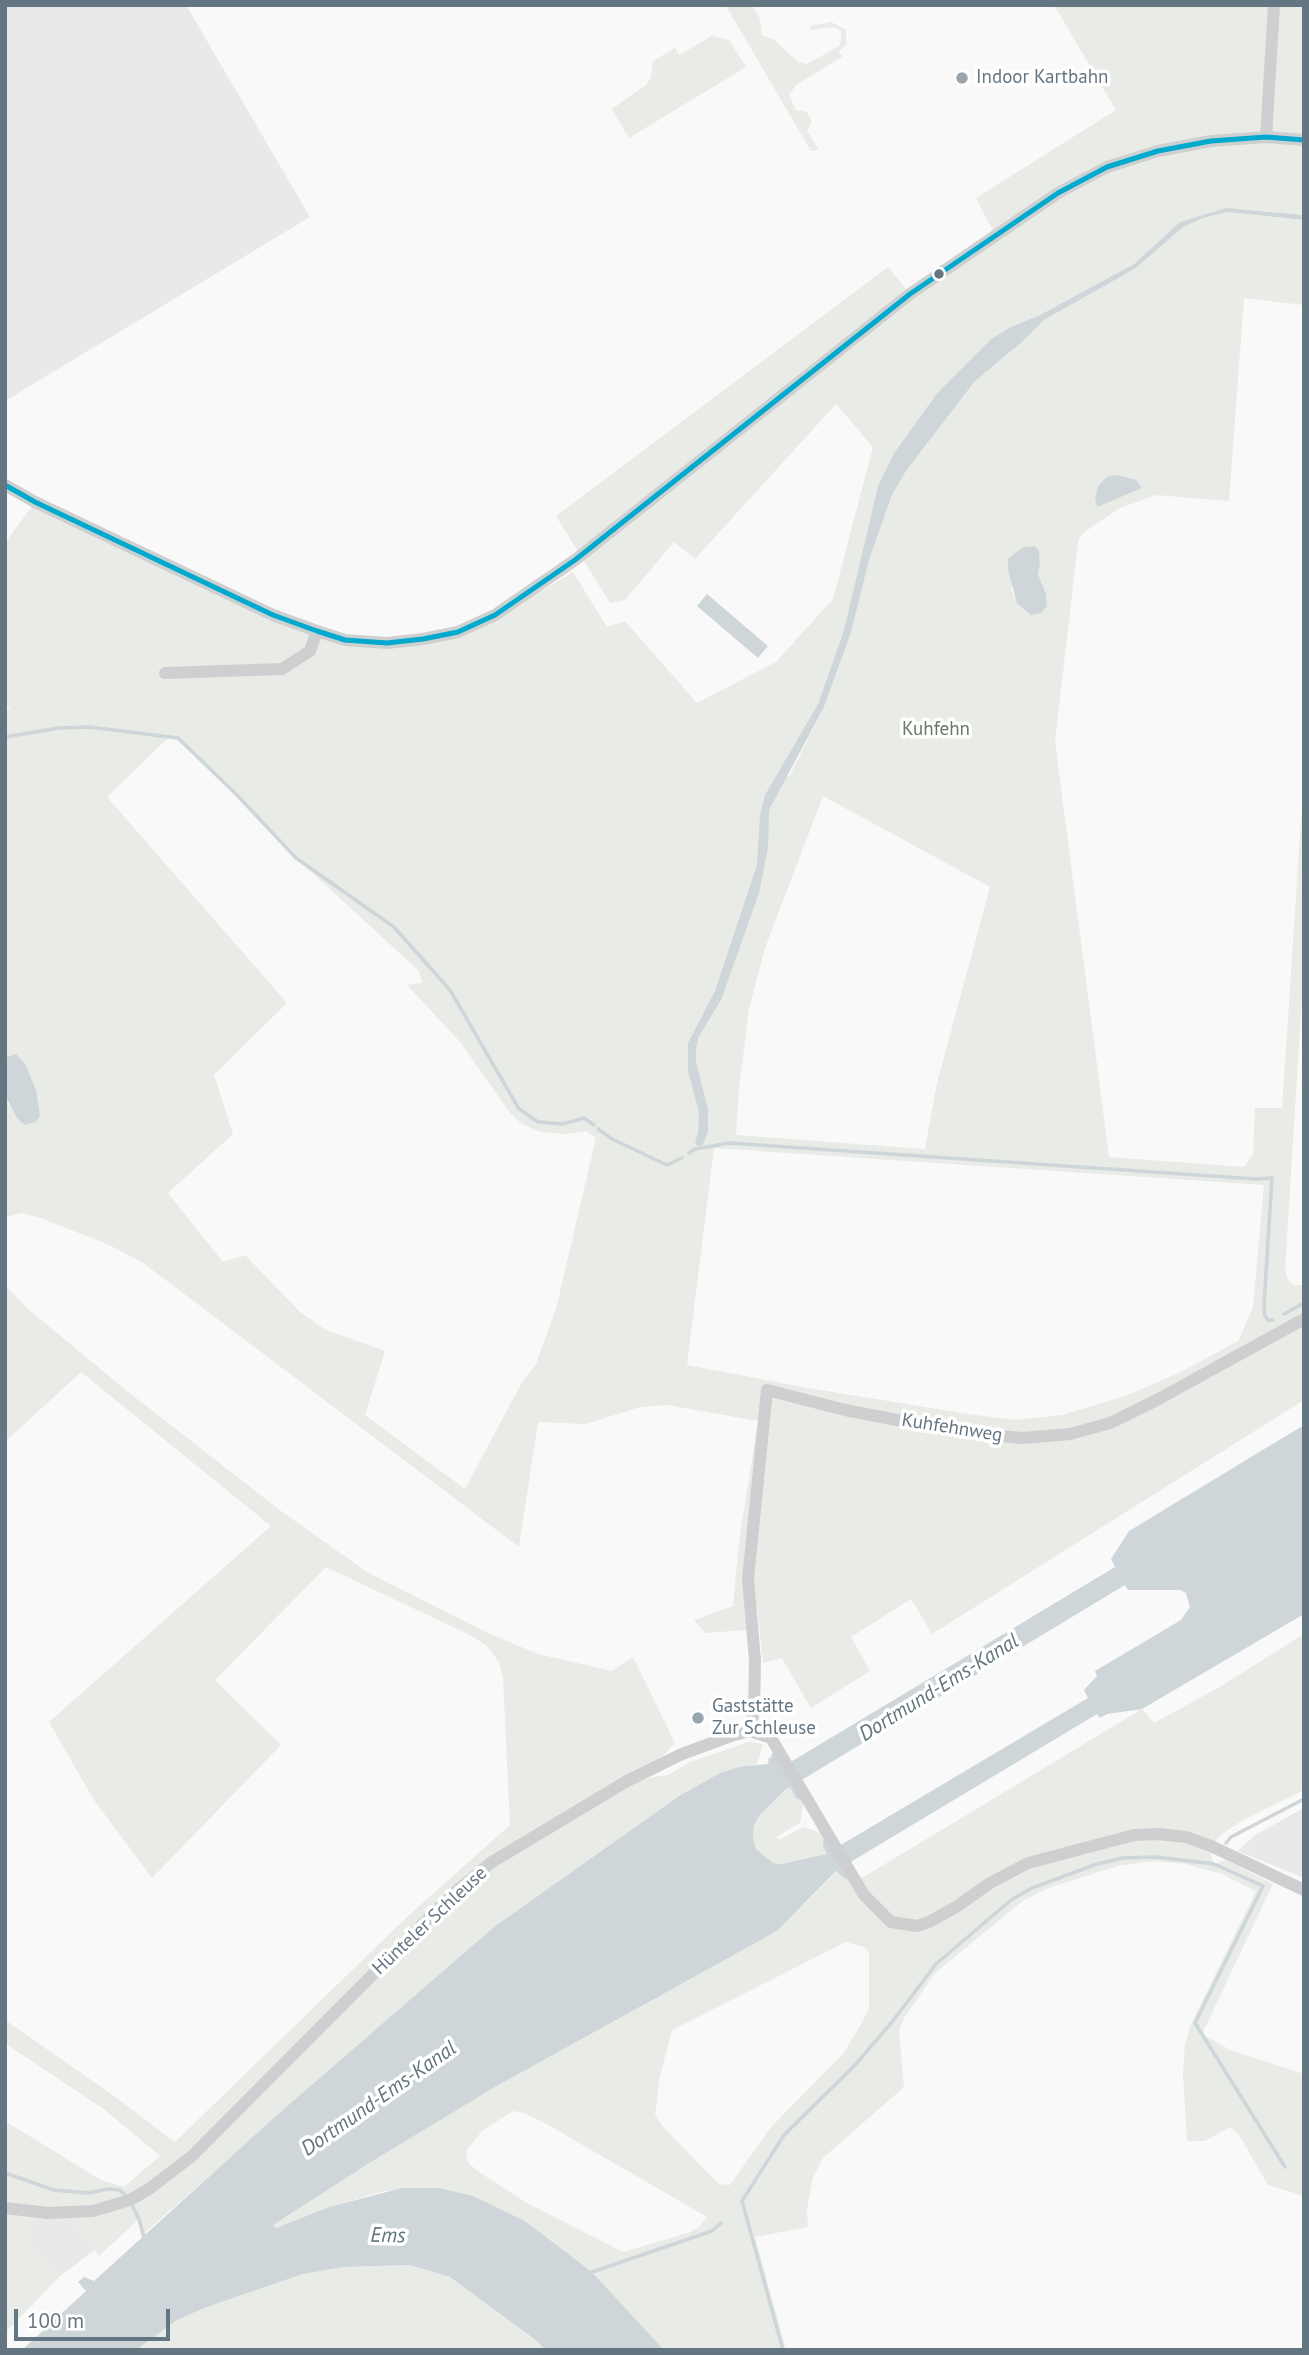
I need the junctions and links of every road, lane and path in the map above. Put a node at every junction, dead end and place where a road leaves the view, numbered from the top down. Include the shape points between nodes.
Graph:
1 (1274, 5) edge
2 (1266, 137) junction
3 (1304, 140) edge
4 (5, 485) edge
5 (317, 631) junction
6 (165, 673) dead end
7 (1304, 1319) edge
8 (750, 1731) junction
9 (1304, 1890) edge
10 (5, 2208) edge

1 - 2 street
2 - 3 street
2 - 5 street via 1158,151 1107,167 1058,193 910,294 575,560 495,615 458,632 387,643 345,640
4 - 5 street via 273,615
5 - 6 street via 310,651 282,669
7 - 8 street, Kuhfehnweg via 1155,1401 1110,1423 1070,1434 1022,1438 954,1431 767,1390 748,1579 755,1660
8 - 9 street via 771,1738 864,1895 891,1922 917,1926 1028,1863 1134,1835 1186,1837
8 - 10 street, Hünteler Schleuse via 669,1759 492,1862 453,1894 192,2156 130,2200 71,2214

